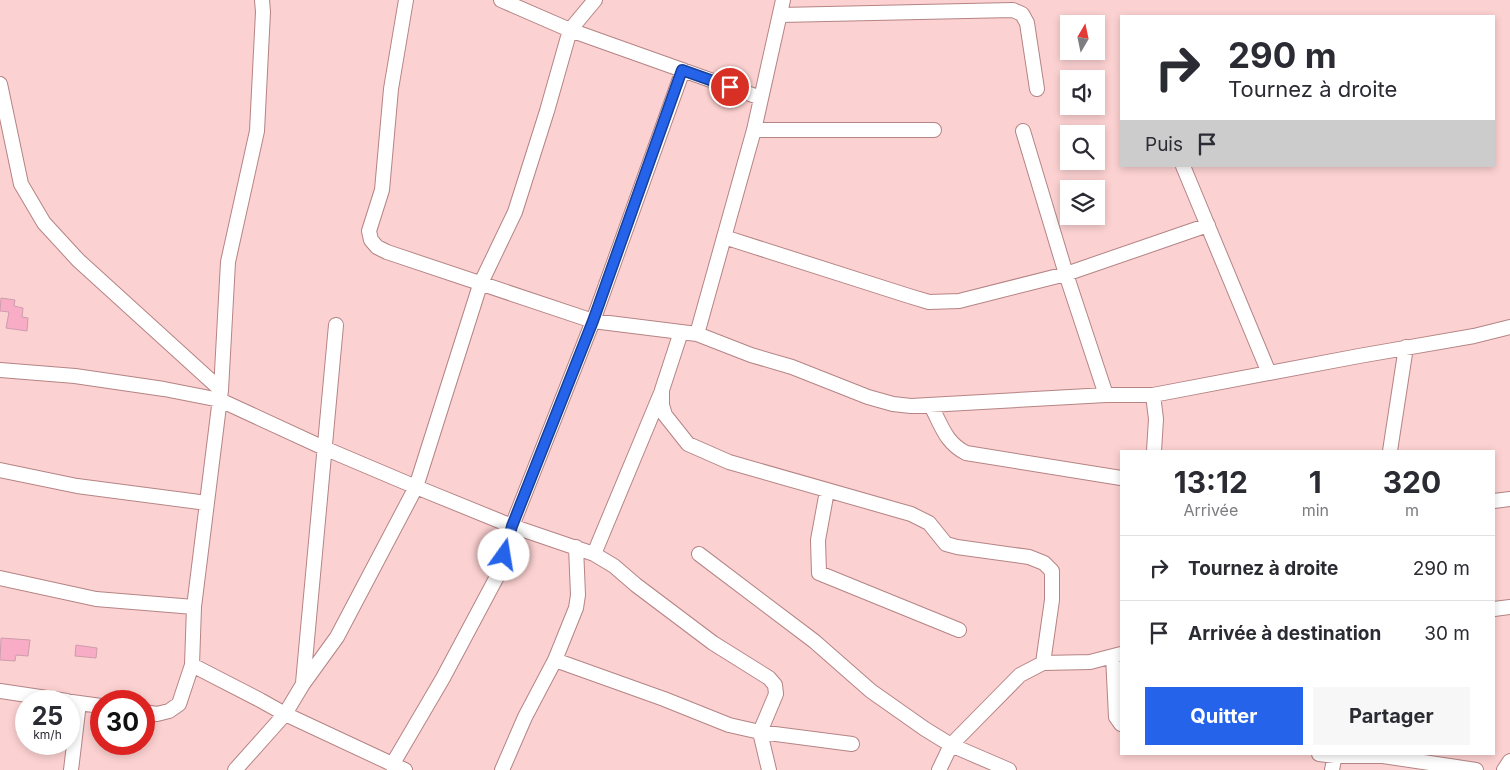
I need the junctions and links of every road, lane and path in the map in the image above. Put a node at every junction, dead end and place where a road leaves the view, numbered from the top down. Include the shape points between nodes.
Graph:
1 (262, 0) edge
2 (406, 0) edge
3 (501, 0) edge
4 (595, 0) edge
5 (783, 0) edge
6 (780, 15) junction
7 (570, 30) junction
8 (682, 70) junction
9 (0, 84) edge
10 (1037, 89) dead end
11 (761, 98) junction
12 (754, 130) junction
13 (934, 130) dead end
14 (1023, 131) dead end
15 (1184, 167) edge
16 (1208, 225) junction
17 (724, 237) junction
18 (1066, 274) junction
19 (480, 285) junction
20 (593, 321) junction
21 (336, 325) dead end
22 (1510, 328) edge
23 (682, 332) junction
24 (697, 334) junction
25 (1406, 347) junction
26 (0, 370) edge
27 (1268, 373) junction
28 (662, 390) junction
29 (220, 395) junction
30 (1106, 395) junction
31 (1153, 395) junction
32 (931, 406) junction
33 (324, 448) junction
34 (1154, 450) edge
35 (1390, 450) edge
36 (0, 470) edge
37 (1120, 478) edge
38 (416, 487) junction
39 (827, 491) junction
40 (1510, 499) edge
41 (1495, 501) edge
42 (207, 503) junction
43 (512, 526) junction
44 (576, 546) junction
45 (594, 554) junction
46 (700, 554) dead end
47 (0, 578) edge
48 (1510, 607) edge
49 (194, 608) junction
50 (1495, 609) edge
51 (959, 630) dead end
52 (1117, 655) edge
53 (555, 660) junction
54 (1043, 663) junction
55 (192, 665) junction
56 (303, 684) junction
57 (0, 691) edge
58 (15, 693) edge
59 (155, 714) edge
60 (285, 714) junction
61 (1120, 723) edge
62 (760, 732) junction
63 (852, 744) dead end
64 (951, 745) junction
65 (71, 755) edge
66 (1322, 755) edge
67 (1334, 760) edge
68 (1510, 761) edge
69 (399, 767) edge
70 (71, 770) edge
71 (235, 770) edge
72 (502, 770) edge
73 (769, 770) edge
74 (939, 770) edge
75 (1010, 770) edge
76 (1476, 770) edge
77 (1504, 770) edge

1 - 29 street via 257,131 228,262
2 - 19 street via 391,89 382,190 369,231 371,240 387,252
3 - 7 street
4 - 7 street
5 - 6 street
6 - 10 street via 1013,10 1022,14 1027,23
6 - 11 street
7 - 8 street
7 - 19 street via 515,212
8 - 11 street
8 - 20 street
9 - 29 street via 21,184 44,223 78,260
11 - 12 street
12 - 13 street
12 - 17 street
14 - 18 street
15 - 16 street
16 - 18 street
16 - 27 street
17 - 18 street via 929,302 959,301
17 - 24 street
18 - 30 street
19 - 20 street
19 - 38 street
20 - 23 street
20 - 43 street
21 - 33 street
22 - 25 street
23 - 24 street
23 - 28 street
24 - 32 street via 868,397 893,404
25 - 27 street
25 - 35 street
26 - 29 street via 75,376
27 - 31 street
28 - 39 street via 665,415 688,444 729,462
28 - 45 street
29 - 33 street
29 - 42 street
30 - 31 street
30 - 32 street
31 - 34 street via 1156,419
32 - 37 street via 948,440 966,453
33 - 38 street
33 - 56 street
36 - 42 street via 77,486
38 - 43 street
38 - 56 street via 337,637
39 - 51 street via 818,540 819,573
39 - 54 street via 911,514 929,523 946,544 1044,562 1052,571 1052,600
40 - 41 street
42 - 49 street
43 - 44 street
43 - 69 street via 500,571
44 - 45 street
44 - 53 street via 576,608
45 - 62 street via 713,642 769,678 775,685 776,694
46 - 64 street via 814,641 871,691
47 - 49 street via 96,599
48 - 50 street
49 - 55 street
52 - 54 street via 1090,662
52 - 61 street via 1116,718
53 - 62 street via 729,725
53 - 72 street
54 - 64 street via 1020,675
55 - 59 street via 179,704 169,711
55 - 60 street
56 - 60 street
57 - 58 street
60 - 69 street
60 - 71 street
62 - 63 street
62 - 73 street
64 - 74 street
64 - 75 street
65 - 70 street
66 - 67 street
67 - 76 street via 1383,756
68 - 77 street

